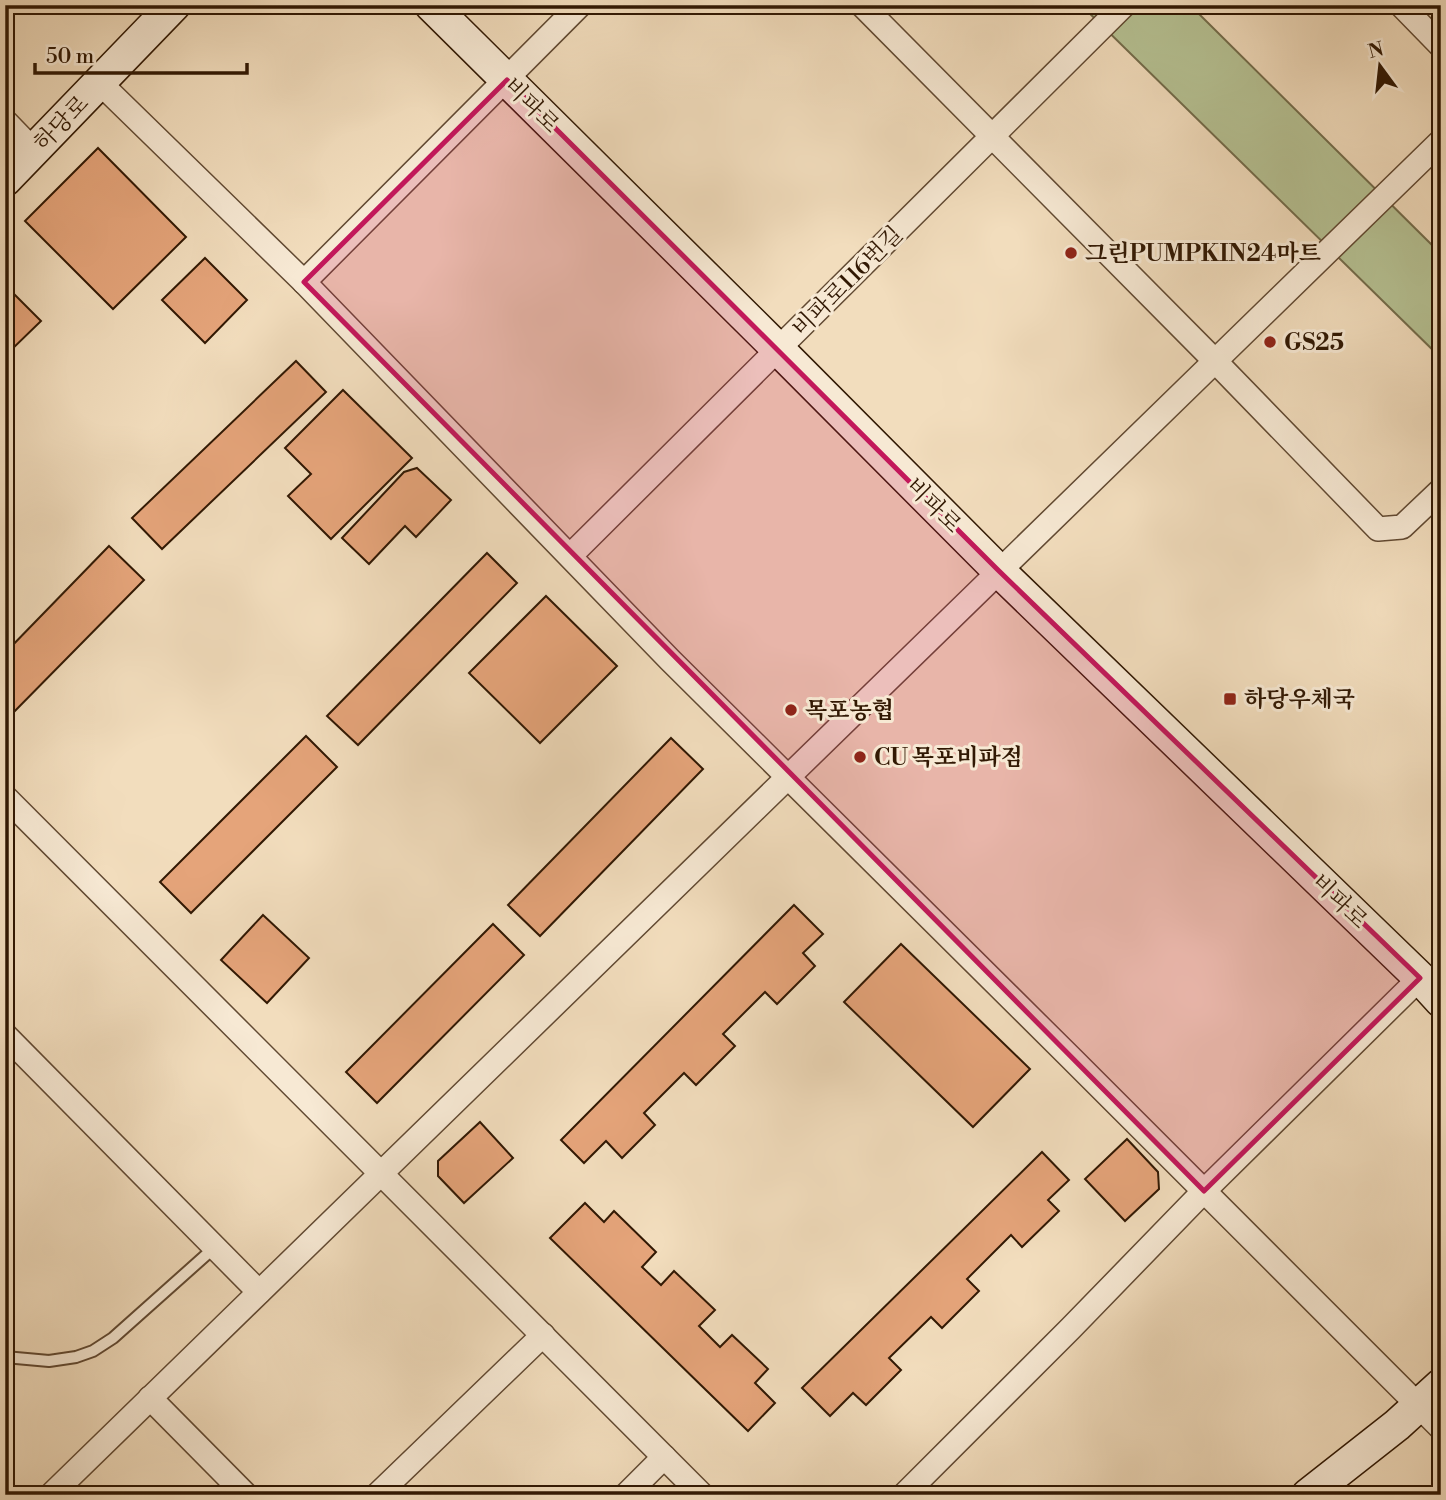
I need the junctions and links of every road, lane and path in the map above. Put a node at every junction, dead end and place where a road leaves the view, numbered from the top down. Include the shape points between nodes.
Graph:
1 (174, 5) edge
2 (431, 5) edge
3 (580, 5) edge
4 (862, 5) edge
5 (1124, 5) edge
6 (1401, 5) edge
7 (1441, 46) edge
8 (507, 80) junction
9 (100, 83) junction
10 (5, 121) edge
11 (992, 136) junction
12 (1441, 141) edge
13 (34, 151) junction
14 (5, 180) edge
15 (304, 282) junction
16 (778, 349) junction
17 (1215, 361) junction
18 (1441, 490) edge
19 (570, 556) junction
20 (999, 571) junction
21 (788, 777) junction
22 (5, 797) edge
23 (1430, 990) edge
24 (5, 1035) edge
25 (381, 1172) junction
26 (1204, 1191) junction
27 (215, 1247) junction
28 (259, 1292) junction
29 (543, 1335) junction
30 (5, 1357) edge
31 (150, 1398) junction
32 (1419, 1406) edge
33 (1441, 1429) edge
34 (664, 1457) junction
35 (51, 1495) edge
36 (246, 1495) edge
37 (377, 1495) edge
38 (626, 1495) edge
39 (702, 1495) edge
40 (904, 1495) edge
41 (1308, 1495) edge
42 (1347, 1495) edge

1 - 9 street, 하당로
2 - 8 street, 비파로
3 - 8 street
4 - 11 street
5 - 11 street, 비파로116번길
6 - 7 street
8 - 15 street
8 - 16 street, 비파로
9 - 13 street, 하당로
9 - 15 street
10 - 13 street
11 - 16 street, 비파로116번길
11 - 17 street
12 - 17 street
13 - 14 street, 하당로
15 - 19 street
16 - 19 street, 비파로116번길
16 - 20 street, 비파로
17 - 18 street via 1378,529 1402,527
17 - 20 street
19 - 21 street
20 - 21 street
20 - 23 street, 비파로
21 - 25 street
21 - 26 street
22 - 25 street
23 - 26 street
24 - 27 street
25 - 28 street
25 - 29 street
26 - 32 street
26 - 40 street
27 - 28 street
27 - 30 lane via 93,1351 50,1361
28 - 31 street
29 - 34 street
29 - 37 street
31 - 35 street
31 - 36 street
32 - 33 street
32 - 41 street
32 - 42 street
34 - 38 street
34 - 39 street

